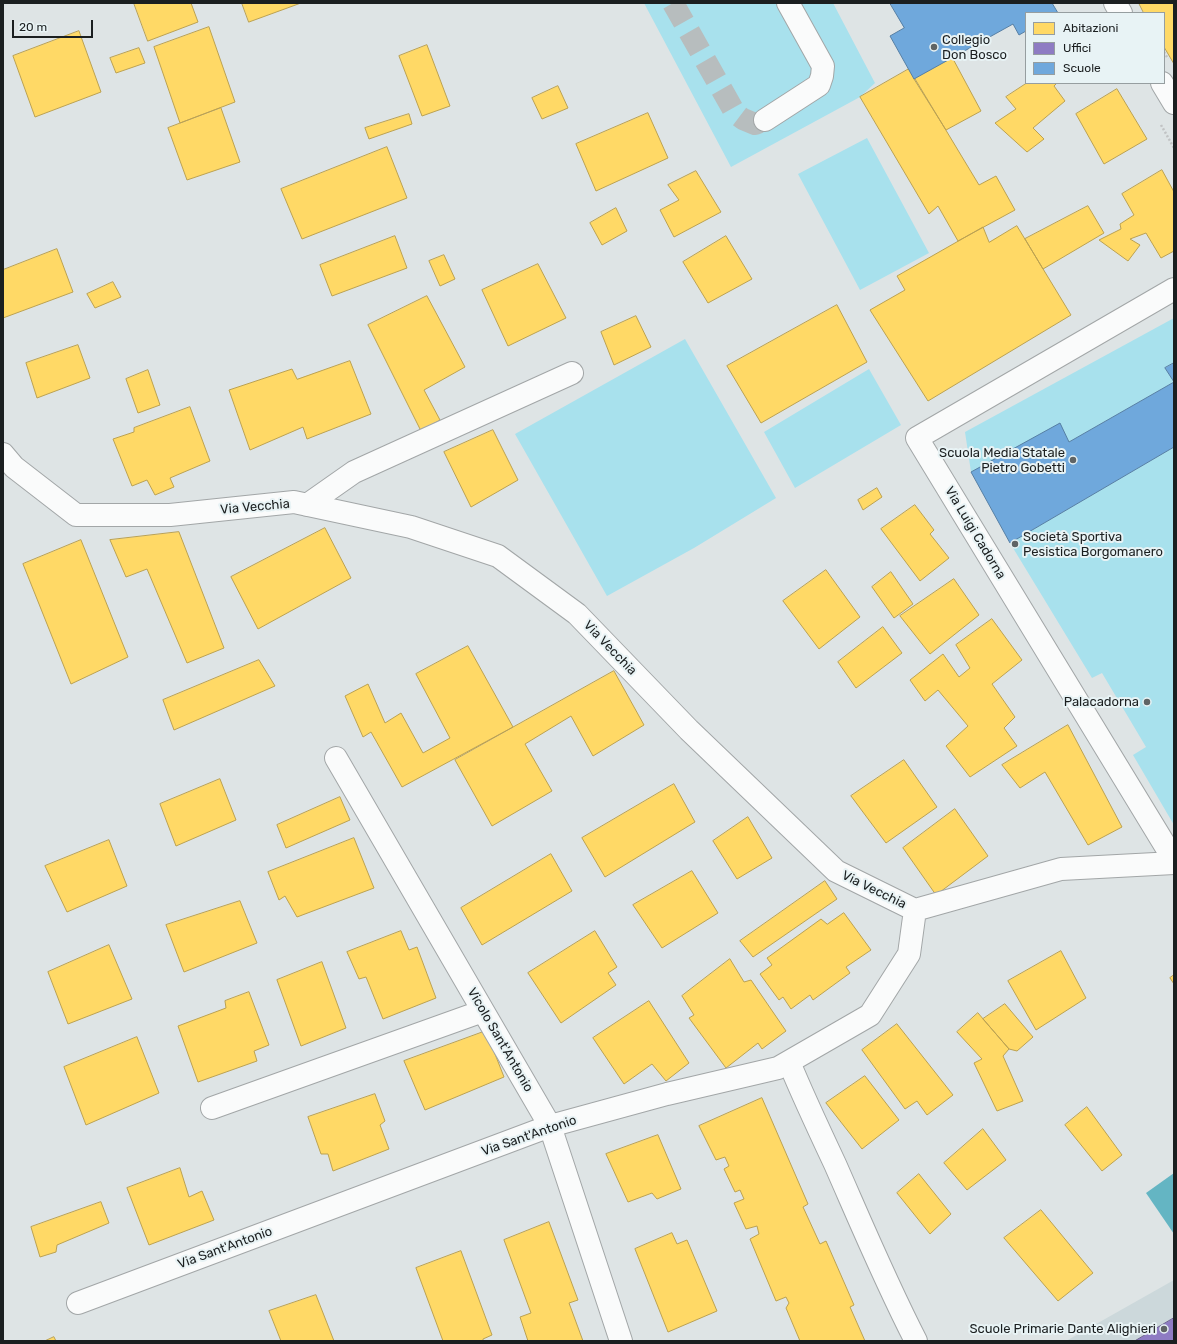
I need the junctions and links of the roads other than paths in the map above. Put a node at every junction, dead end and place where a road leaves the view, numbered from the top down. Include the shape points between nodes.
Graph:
1 (788, 3) edge
2 (1115, 3) edge
3 (1120, 12) edge
4 (1163, 84) edge
5 (1174, 103) edge
6 (765, 120) tunnel mouth
7 (1174, 289) edge
8 (572, 373) dead end
9 (3, 454) edge
10 (307, 505) junction
11 (336, 758) dead end
12 (1174, 862) edge
13 (915, 910) junction
14 (483, 1011) junction
15 (789, 1062) junction
16 (212, 1108) dead end
17 (550, 1126) junction
18 (78, 1303) dead end
19 (621, 1341) edge
20 (916, 1341) edge

1 - 6 street via 823,66 822,76 819,85
2 - 3 street
4 - 5 street
7 - 12 street, Via Luigi Cadorna via 917,438
8 - 10 street via 354,472
9 - 10 street, Via Vecchia via 14,467 76,515 170,515 294,502
10 - 13 street, Via Vecchia via 410,527 498,556 577,614 689,730 836,871
11 - 14 street, Vicolo Sant'Antonio
12 - 13 street, Via Vecchia via 1061,869
13 - 15 street, Via Sant'Antonio via 909,954 870,1015
14 - 16 street
14 - 17 street, Vicolo Sant'Antonio
15 - 17 street, Via Sant'Antonio via 778,1068 667,1094
15 - 20 street via 892,1294
17 - 18 street, Via Sant'Antonio
17 - 19 street, Vicolo Sant'Antonio

